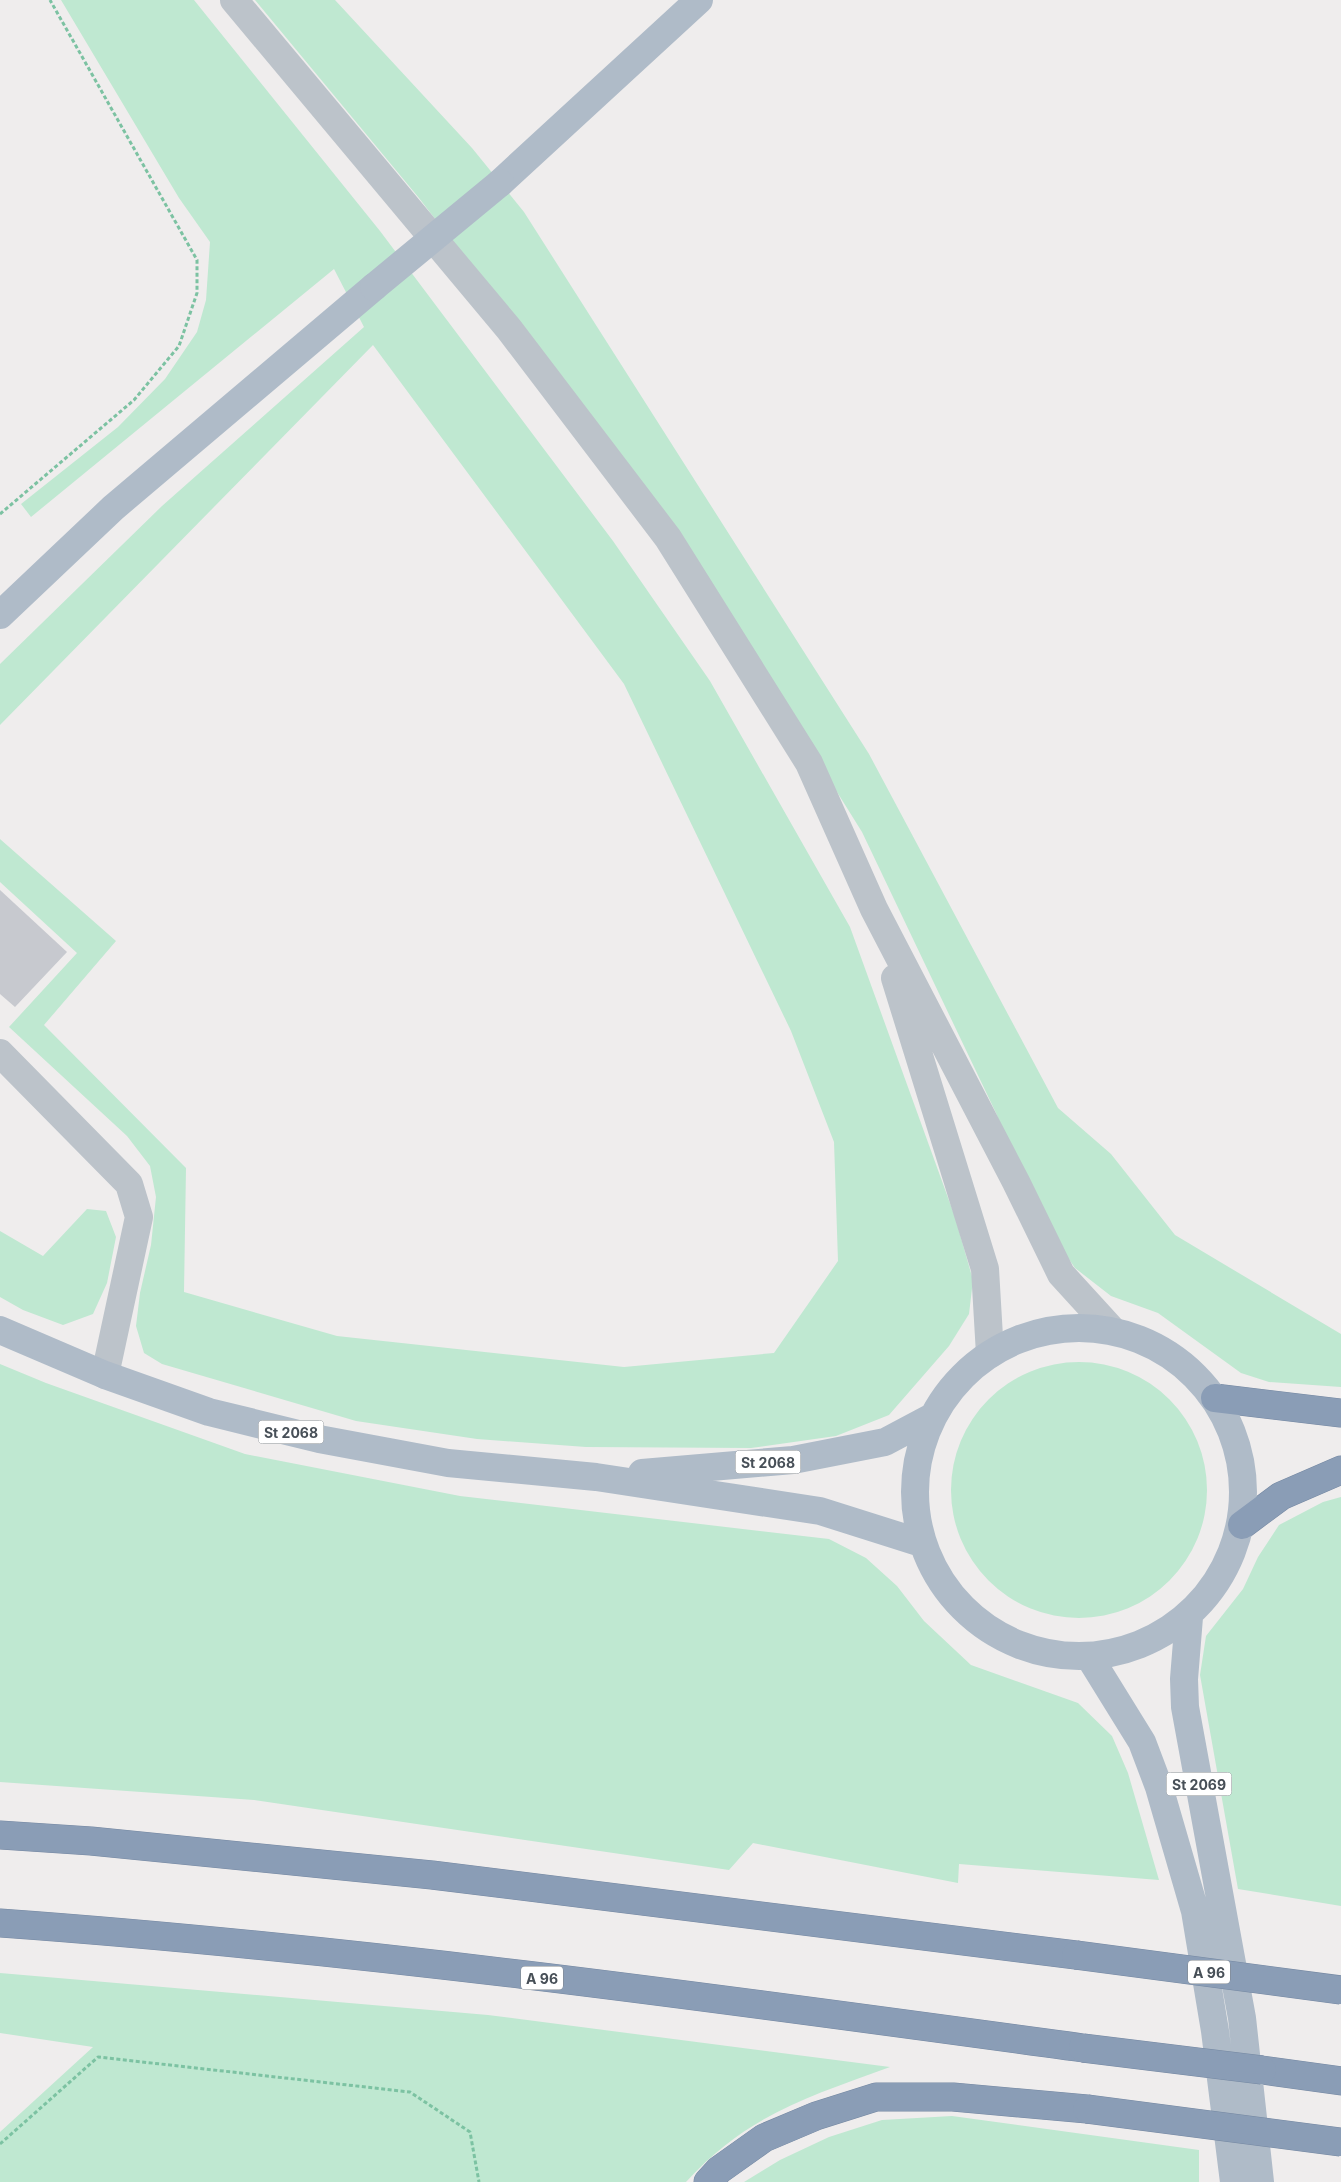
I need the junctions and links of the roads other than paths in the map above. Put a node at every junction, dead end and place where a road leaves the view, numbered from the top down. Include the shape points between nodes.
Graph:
1 (234, 0) edge
2 (700, 0) edge
3 (0, 615) edge
4 (874, 909) junction
5 (0, 1052) edge
6 (0, 1330) edge
7 (1113, 1331) junction
8 (990, 1354) junction
9 (105, 1376) junction
10 (1215, 1398) junction
11 (1341, 1413) edge
12 (932, 1417) junction
13 (1341, 1470) edge
14 (596, 1477) junction
15 (1242, 1525) junction
16 (922, 1543) junction
17 (1189, 1617) junction
18 (1090, 1658) junction
19 (0, 1835) edge
20 (0, 1924) edge
21 (1341, 1990) edge
22 (1341, 2081) edge
23 (1341, 2142) edge
24 (708, 2182) edge
25 (1234, 2182) edge
26 (1260, 2182) edge

1 - 4 street via 509,329 668,538 809,763
2 - 3 main road, bridge via 500,183 113,508
4 - 7 street via 1061,1274
4 - 8 street via 984,1269
5 - 9 street via 129,1184 139,1217
6 - 9 main road, St 2068
7 - 8 main road via 1049,1330 1018,1339
7 - 10 main road via 1153,1345 1187,1367
8 - 12 main road via 957,1382
9 - 14 main road, St 2068 via 209,1412 319,1439 448,1464
10 - 11 highway
10 - 15 main road via 1236,1438 1245,1481
12 - 14 main road, St 2068 via 884,1442 793,1460
12 - 16 main road via 918,1457 914,1500
13 - 15 highway via 1281,1496
14 - 16 main road, St 2068 via 820,1511
15 - 17 main road via 1223,1575
16 - 18 main road via 947,1591 986,1629 1036,1652
17 - 18 main road via 1143,1645
17 - 26 main road, St 2069 via 1185,1707 1242,2018
18 - 25 main road, St 2069 via 1142,1742 1160,1787 1195,1911 1215,2031
19 - 21 highway, A 96, bridge via 91,1841 432,1876
20 - 22 highway, A 96, bridge via 212,1942 674,1992
23 - 24 highway, bridge via 1087,2109 953,2097 876,2097 816,2116 764,2138 719,2170

